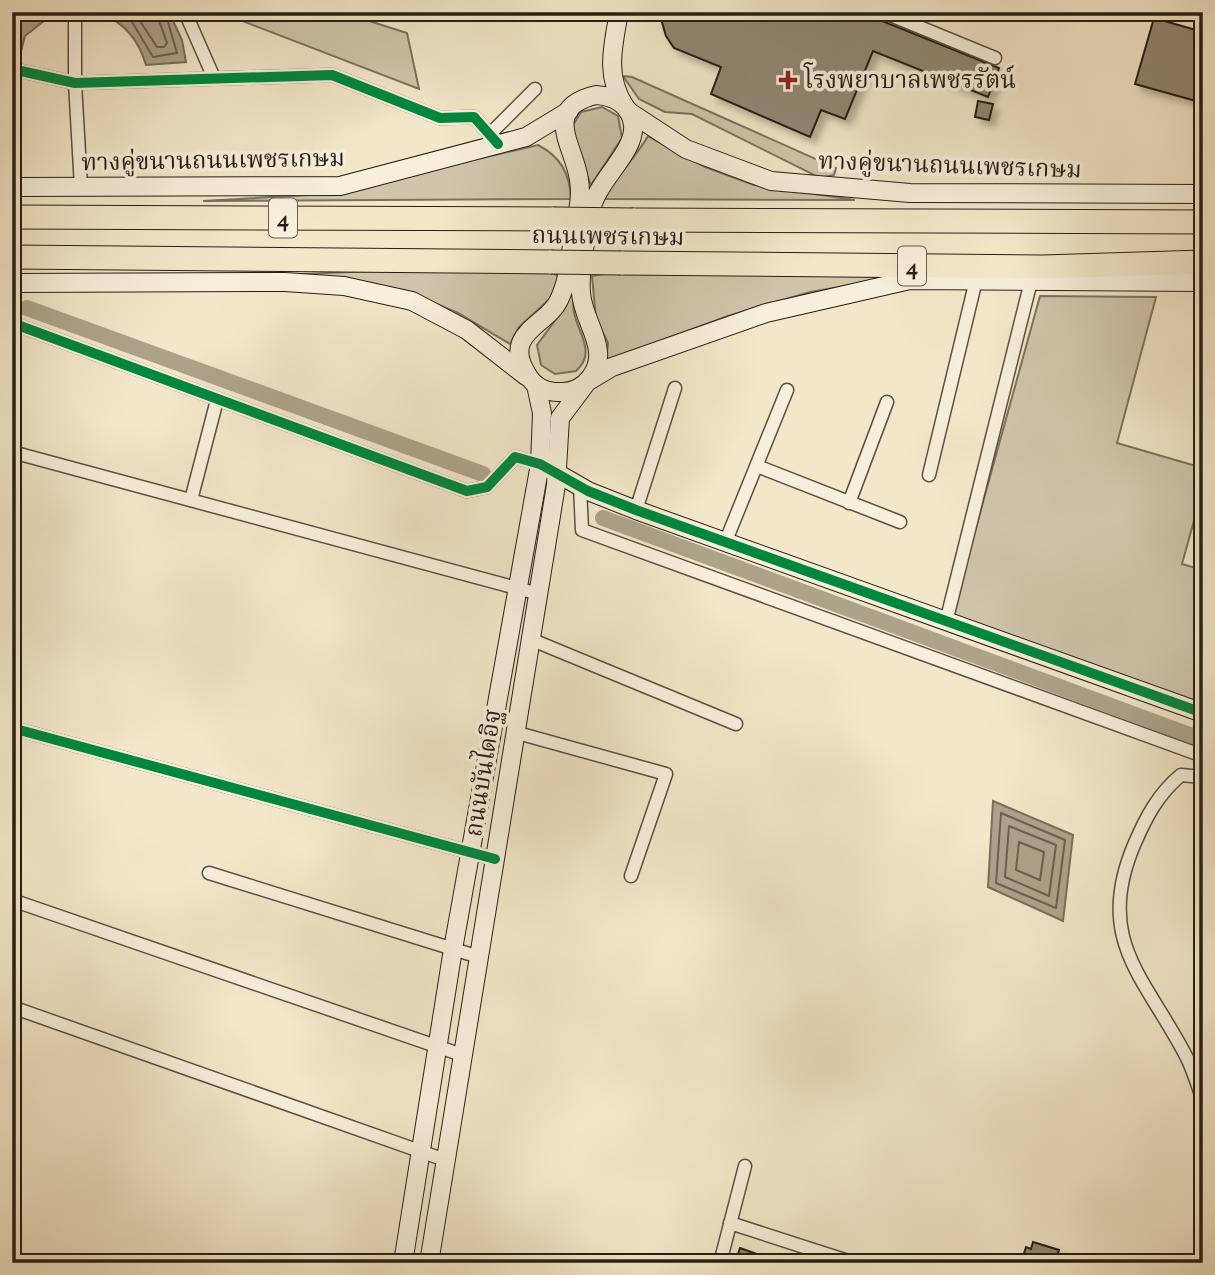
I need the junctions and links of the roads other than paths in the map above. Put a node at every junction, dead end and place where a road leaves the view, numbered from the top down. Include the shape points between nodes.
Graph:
1 (75, 12) edge
2 (185, 12) edge
3 (619, 12) edge
4 (883, 12) edge
5 (995, 58) dead end
6 (610, 66) junction
7 (12, 69) edge
8 (214, 78) junction
9 (75, 83) junction
10 (535, 89) dead end
11 (584, 97) junction
12 (626, 108) junction
13 (569, 111) junction
14 (494, 139) junction
15 (12, 187) edge
16 (81, 187) junction
17 (1203, 194) edge
18 (12, 217) edge
19 (1203, 222) edge
20 (12, 257) edge
21 (1203, 262) edge
22 (976, 281) junction
23 (1031, 281) junction
24 (1203, 282) edge
25 (12, 283) edge
26 (12, 323) edge
27 (532, 382) junction
28 (587, 382) junction
29 (675, 388) dead end
30 (787, 390) dead end
31 (218, 400) junction
32 (887, 402) dead end
33 (12, 452) edge
34 (540, 464) junction
35 (757, 466) junction
36 (557, 473) junction
37 (929, 475) dead end
38 (580, 486) junction
39 (191, 500) junction
40 (849, 503) junction
41 (636, 510) junction
42 (900, 522) dead end
43 (725, 543) junction
44 (518, 589) junction
45 (539, 594) junction
46 (946, 622) junction
47 (530, 639) junction
48 (1203, 713) edge
49 (736, 724) dead end
50 (12, 728) edge
51 (514, 732) junction
52 (1203, 756) edge
53 (1203, 777) edge
54 (471, 853) junction
55 (495, 859) junction
56 (208, 873) dead end
57 (631, 876) dead end
58 (12, 900) edge
59 (453, 949) junction
60 (478, 957) junction
61 (12, 1007) edge
62 (437, 1046) junction
63 (462, 1055) junction
64 (1203, 1100) edge
65 (421, 1152) junction
66 (445, 1160) junction
67 (745, 1166) dead end
68 (730, 1223) junction
69 (402, 1263) edge
70 (429, 1263) edge
71 (720, 1263) edge
72 (853, 1263) edge

1 - 9 street
2 - 8 street
3 - 6 main road
4 - 5 street
6 - 11 main road
6 - 12 main road
7 - 9 street
8 - 9 street
8 - 14 street via 332,75 440,118 474,117
9 - 16 street
10 - 14 street
11 - 12 main road, ทางคู่ขนานถนนเพชรเกษม via 607,96
11 - 13 main road, ทางคู่ขนานถนนเพชรเกษม
12 - 17 main road, ทางคู่ขนานถนนเพชรเกษม via 686,149 771,181 909,193
12 - 28 main road via 634,128 629,147 609,172 591,211 580,292 599,354
13 - 14 main road, ทางคู่ขนานถนนเพชรเกษม / 4 via 526,137
13 - 27 main road, ถนนบันไดอิฐ via 563,131 576,163 578,206 565,286 557,304 533,324 522,344 521,358
14 - 16 main road, ทางคู่ขนานถนนเพชรเกษม / 4 via 340,186
15 - 16 main road, ทางคู่ขนานถนนเพชรเกษม / 4
18 - 19 highway, ถนนเพชรเกษม / 4, bridge
20 - 21 highway, ถนนเพชรเกษม / 4, bridge via 1043,267
22 - 23 main road, 4
22 - 28 main road, 4 via 910,280 766,313 612,367
22 - 37 street
23 - 24 main road, 4
23 - 46 street
25 - 27 main road via 344,286 412,302 467,330
26 - 31 street
27 - 28 main road via 555,393
27 - 34 main road, ถนนบันไดอิฐ via 542,413
28 - 36 main road, ถนนบันไดอิฐ via 560,418
29 - 41 street
30 - 35 street
31 - 34 street via 467,491 487,487 515,457
31 - 39 street
32 - 40 street
33 - 39 street
34 - 36 main road
34 - 44 main road, ถนนบันไดอิฐ
35 - 40 street
35 - 43 street
36 - 38 main road
36 - 45 main road, ถนนบันไดอิฐ
38 - 41 main road
38 - 52 street via 582,530
39 - 44 street
40 - 42 street
41 - 43 main road
43 - 46 main road
44 - 45 street
44 - 54 main road, ถนนบันไดอิฐ
45 - 47 main road, ถนนบันไดอิฐ
46 - 48 main road
47 - 49 street
47 - 51 main road, ถนนบันไดอิฐ
50 - 54 street
51 - 55 main road, ถนนบันไดอิฐ
51 - 57 street via 666,774
53 - 64 street via 1181,775 1163,789 1125,866 1118,904 1130,963 1188,1061
54 - 55 street
54 - 59 main road, ถนนบันไดอิฐ
55 - 60 main road, ถนนบันไดอิฐ
56 - 59 street
58 - 62 street
59 - 60 street
59 - 62 main road, ถนนบันไดอิฐ
60 - 63 main road, ถนนบันไดอิฐ
61 - 65 street
62 - 63 street
62 - 65 main road, ถนนบันไดอิฐ
63 - 66 main road, ถนนบันไดอิฐ
65 - 66 street
65 - 69 main road, ถนนบันไดอิฐ
66 - 70 main road, ถนนบันไดอิฐ
67 - 68 street
68 - 71 street
68 - 72 street

